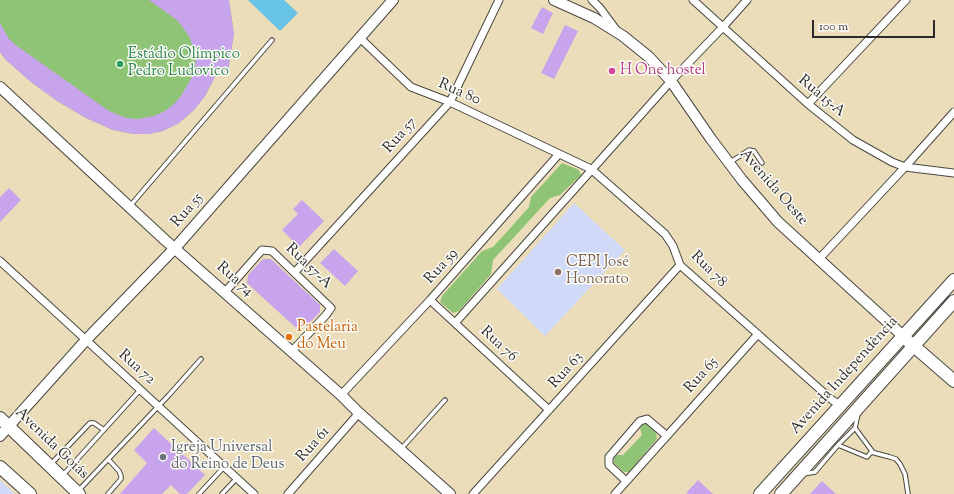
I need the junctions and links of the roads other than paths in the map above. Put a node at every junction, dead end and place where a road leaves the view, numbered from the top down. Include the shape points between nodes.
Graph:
1 (393, 0) edge
2 (499, 0) edge
3 (554, 0) edge
4 (592, 0) edge
5 (693, 0) edge
6 (747, 0) edge
7 (906, 0) edge
8 (723, 27) junction
9 (619, 34) junction
10 (360, 38) junction
11 (272, 40) dead end
12 (671, 81) junction
13 (0, 87) edge
14 (450, 102) junction
15 (808, 104) junction
16 (954, 112) edge
17 (559, 154) junction
18 (729, 163) junction
19 (762, 163) dead end
20 (905, 167) junction
21 (591, 169) junction
22 (954, 173) edge
23 (130, 206) junction
24 (175, 248) junction
25 (819, 259) junction
26 (0, 261) edge
27 (680, 265) junction
28 (295, 272) junction
29 (954, 280) edge
30 (225, 292) junction
31 (430, 300) junction
32 (954, 301) edge
33 (455, 323) junction
34 (758, 334) junction
35 (903, 336) junction
36 (86, 340) junction
37 (914, 346) junction
38 (292, 351) junction
39 (201, 359) dead end
40 (954, 381) edge
41 (140, 390) junction
42 (341, 395) junction
43 (445, 400) dead end
44 (158, 406) junction
45 (840, 406) junction
46 (860, 406) junction
47 (549, 410) junction
48 (359, 413) junction
49 (5, 422) edge
50 (855, 428) junction
51 (104, 430) junction
52 (0, 436) edge
53 (667, 436) junction
54 (838, 445) junction
55 (400, 450) junction
56 (871, 452) junction
57 (108, 459) junction
58 (49, 466) junction
59 (0, 467) edge
60 (224, 467) junction
61 (798, 475) junction
62 (61, 477) junction
63 (237, 478) junction
64 (626, 481) junction
65 (78, 493) edge
66 (30, 494) edge
67 (108, 494) edge
68 (200, 494) edge
69 (222, 494) edge
70 (254, 494) edge
71 (288, 494) edge
72 (450, 494) edge
73 (473, 494) edge
74 (615, 494) edge
75 (760, 494) edge
76 (781, 494) edge
77 (908, 494) edge

1 - 10 street, Rua 55
2 - 14 street, Rua 57
3 - 9 street, Avenida Oeste via 594,18
4 - 9 street, Avenida Oeste
5 - 8 street, Rua 15-A
6 - 8 street
7 - 15 street
8 - 12 street
8 - 15 street, Rua 15-A
9 - 12 street, Avenida Oeste via 649,57
10 - 14 street, Rua 80 via 411,87
10 - 24 street, Rua 55
11 - 23 lane
12 - 18 street, Avenida Oeste
12 - 21 street
13 - 23 street, Rua 74
14 - 17 street, Rua 80
14 - 28 street, Rua 57
15 - 20 street, Rua 15-A via 853,140
16 - 20 street
17 - 21 street, Rua 78
17 - 31 street, Rua 59
18 - 19 lane via 749,150 754,151
18 - 25 street, Avenida Oeste via 778,222
20 - 22 street, Rua 15-A
20 - 25 street
21 - 27 street, Rua 78 via 665,234
21 - 33 street
23 - 24 street, Rua 74
24 - 30 street, Rua 74
24 - 36 street, Rua 55
25 - 35 street, Avenida Oeste
26 - 36 street, Rua 72
27 - 34 street, Rua 78
27 - 47 street, Rua 63
28 - 30 street, Rua 57-A via 272,251 262,250
28 - 38 street, Rua 57-A via 331,308
29 - 35 main road, Avenida Independência
30 - 38 street, Rua 74
31 - 33 street, Rua 76
31 - 42 street, Rua 59
32 - 37 main road, Avenida Independência
33 - 47 street, Rua 76
34 - 45 street, Rua 78
34 - 53 street, Rua 65
35 - 37 main road, Avenida Oeste
35 - 45 main road, Avenida Independência
36 - 41 street, Rua 72
36 - 49 street, Rua 55
37 - 40 main road, Avenida Oeste
37 - 46 main road, Avenida Independência
38 - 42 street, Rua 74
39 - 44 lane
41 - 44 street, Rua 72
41 - 51 lane
42 - 48 street, Rua 74
43 - 55 lane
44 - 57 lane
44 - 60 street, Rua 72
45 - 75 main road, Avenida Independência
46 - 50 lane
46 - 61 main road, Avenida Independência
47 - 73 street, Rua 63
48 - 55 street, Rua 74
48 - 71 street, Rua 61
49 - 52 street, Rua 55
49 - 58 main road, Avenida Goiás
50 - 54 lane
50 - 56 lane
51 - 58 lane via 94,422 90,423
51 - 62 lane
53 - 64 street, Rua 65
53 - 64 street via 647,419 640,421 609,457 609,466
54 - 56 lane via 867,457
54 - 61 lane via 815,472
55 - 72 street, Rua 74
56 - 77 lane via 896,459 905,474
57 - 65 lane
57 - 67 lane via 121,476 121,480
58 - 62 main road, Avenida Goiás
59 - 66 main road
60 - 63 street, Rua 72
60 - 68 lane
61 - 76 main road, Avenida Independência
62 - 65 main road, Avenida Goiás
63 - 69 lane
63 - 70 street, Rua 72
64 - 74 street, Rua 65

